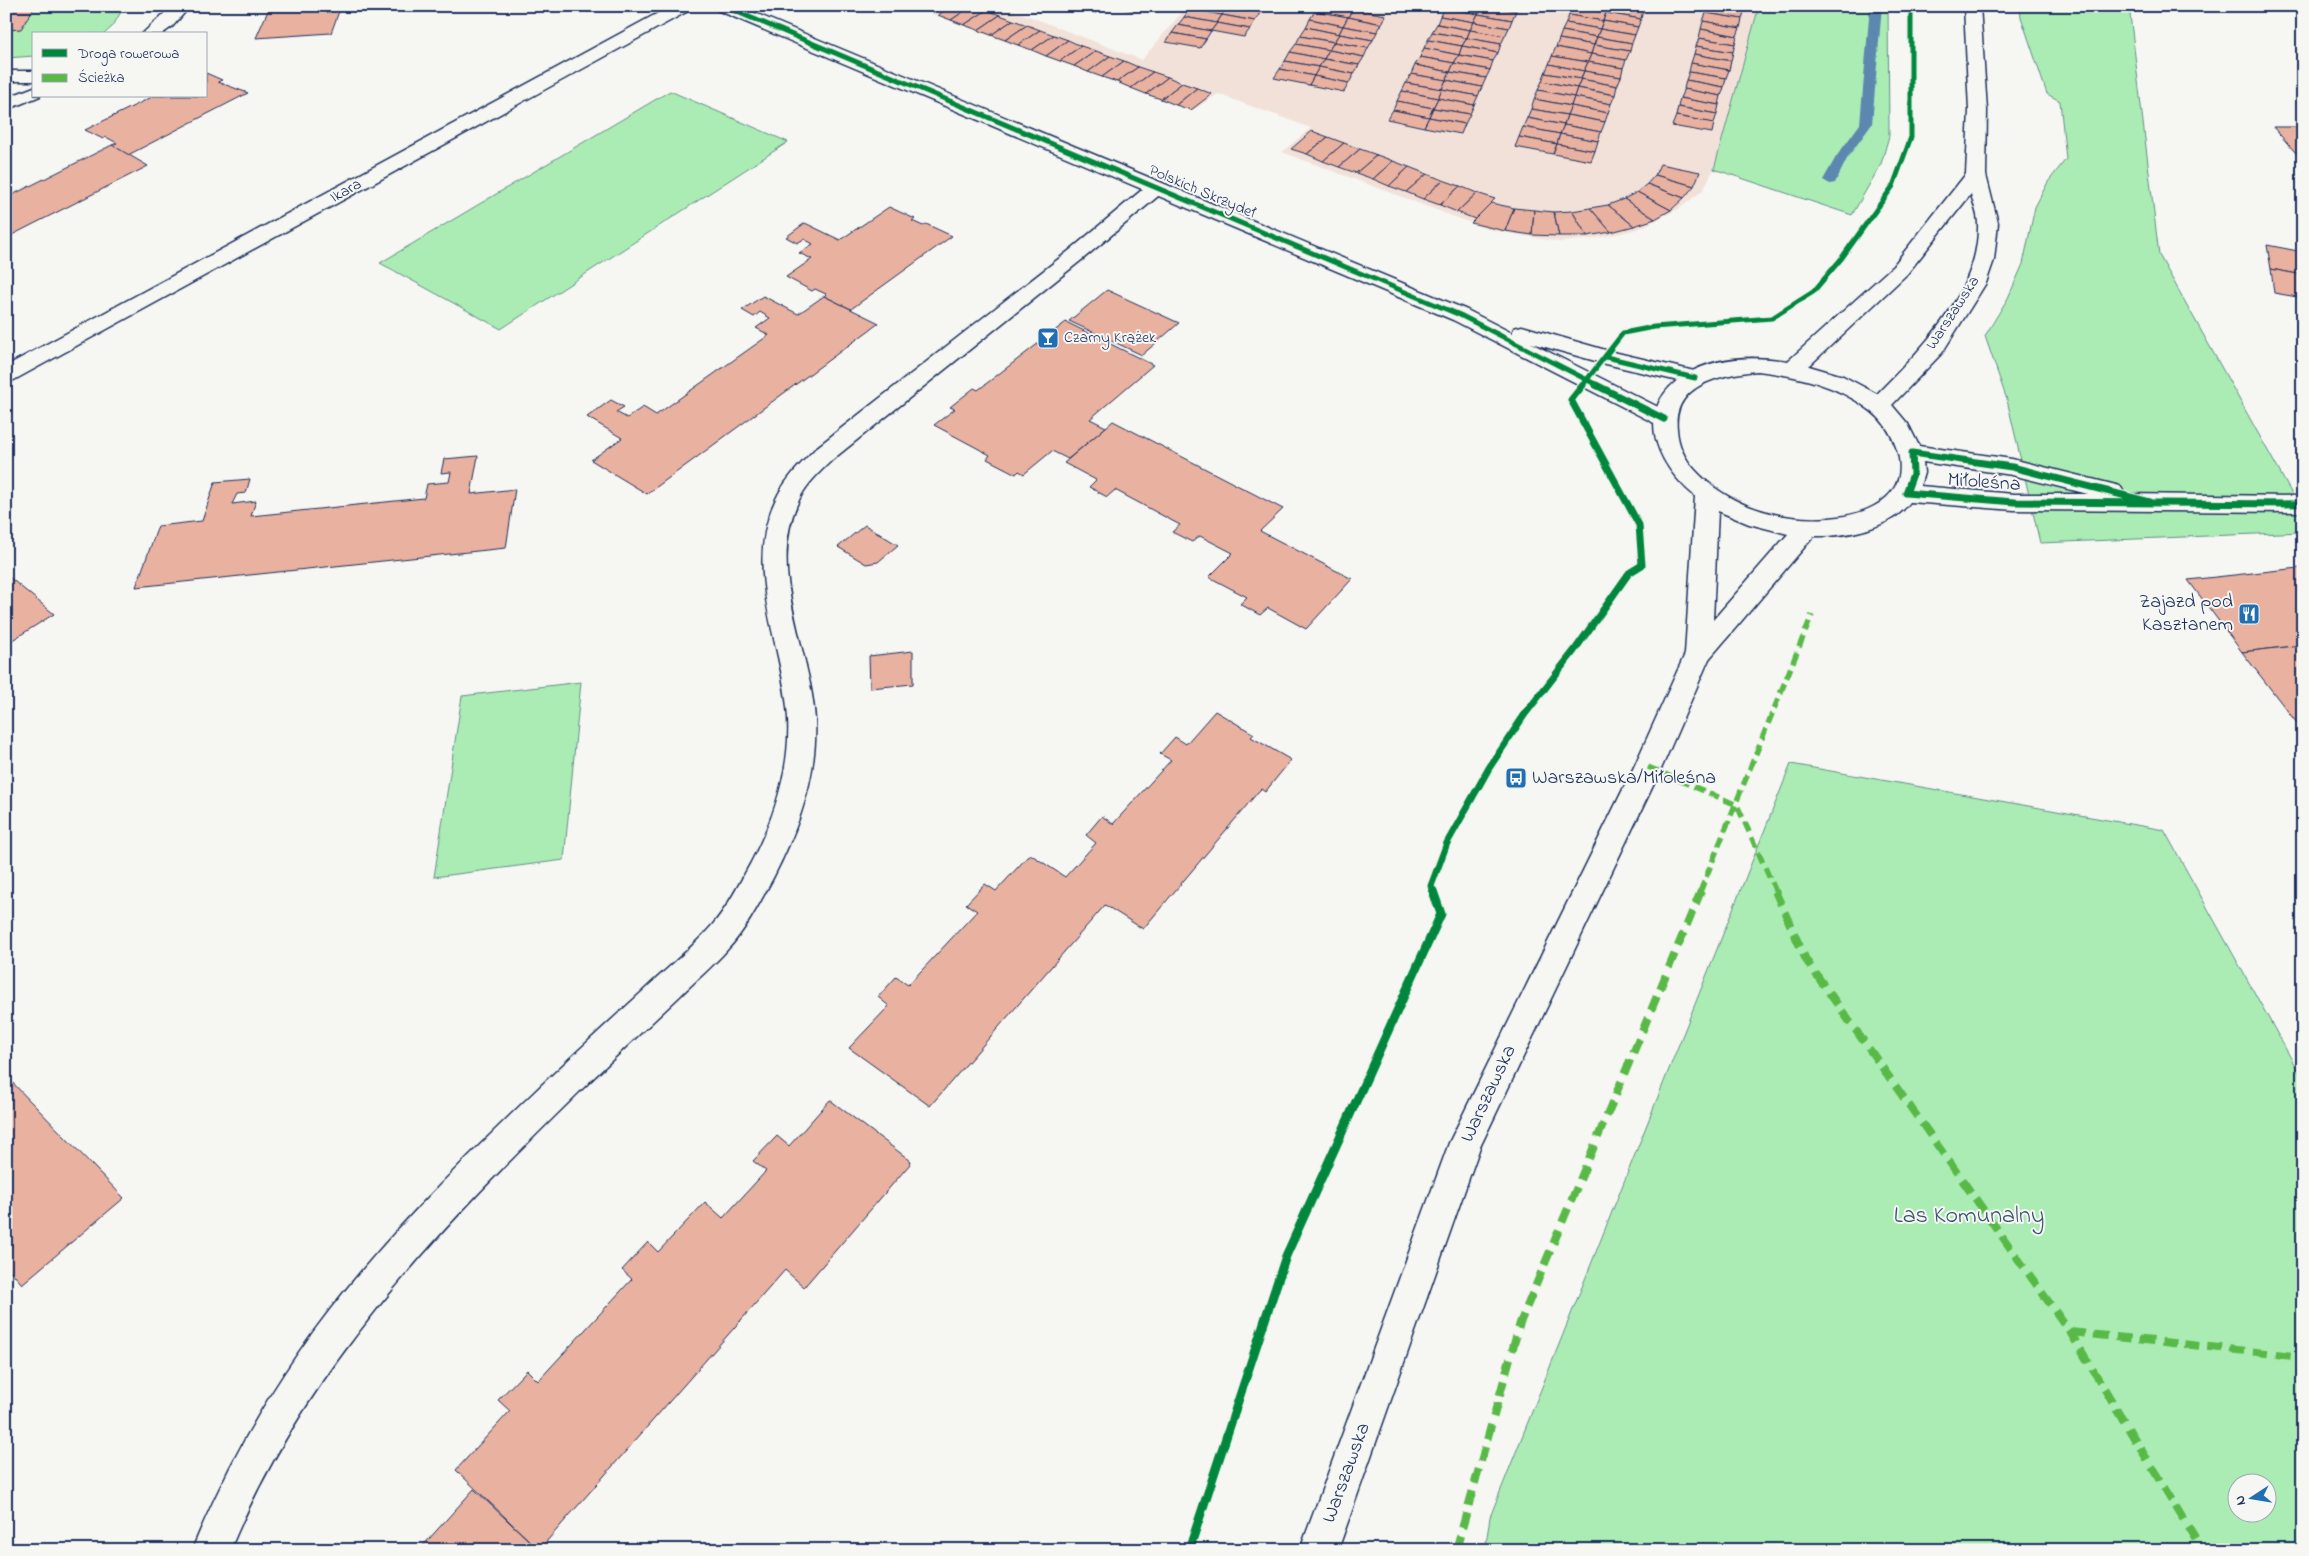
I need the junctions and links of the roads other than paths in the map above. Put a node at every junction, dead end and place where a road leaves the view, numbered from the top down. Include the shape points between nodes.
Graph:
1 (182, 6) edge
2 (684, 6) edge
3 (723, 6) edge
4 (1972, 6) edge
5 (153, 32) edge
6 (6, 76) edge
7 (32, 76) edge
8 (32, 93) edge
9 (6, 105) edge
10 (1976, 175) junction
11 (1156, 188) junction
12 (1460, 315) junction
13 (1794, 368) junction
14 (6, 374) edge
15 (1695, 378) junction
16 (1879, 406) junction
17 (1664, 419) junction
18 (1912, 453) junction
19 (1707, 493) junction
20 (1906, 493) junction
21 (2150, 502) junction
22 (2303, 504) edge
23 (1808, 527) junction
24 (1698, 654) junction
25 (210, 1550) edge
26 (1319, 1550) edge

1 - 5 main road
2 - 14 main road, Ikara
3 - 11 main road, Polskich Skrzydeł
4 - 10 main road, Warszawska via 1978,110
6 - 7 main road
8 - 9 main road
10 - 13 main road via 1900,270
10 - 16 main road, Warszawska via 1988,223 1984,260 1976,284 1934,348
11 - 12 main road, Polskich Skrzydeł
11 - 25 main road via 824,454 798,482 777,529 775,555 777,588 801,719 798,774 787,819 763,872 718,940 493,1152 361,1300 313,1361 270,1432
12 - 15 main road, Polskich Skrzydeł via 1606,357
12 - 17 main road, Polskich Skrzydeł
13 - 15 main road via 1749,365 1723,368
13 - 16 main road via 1825,376 1854,389
15 - 17 main road via 1674,396
16 - 18 main road via 1900,428
17 - 19 main road via 1665,438 1672,457
18 - 20 main road via 1913,474
18 - 21 main road, Miłoleśna via 2012,467
19 - 23 main road via 1772,522
19 - 24 main road, Warszawska
20 - 21 main road, Miłoleśna via 2014,502
20 - 23 main road via 1891,508 1868,520 1840,526
21 - 22 main road, Miłoleśna
23 - 24 main road, Warszawska
24 - 26 main road, Warszawska via 1648,766 1465,1143

